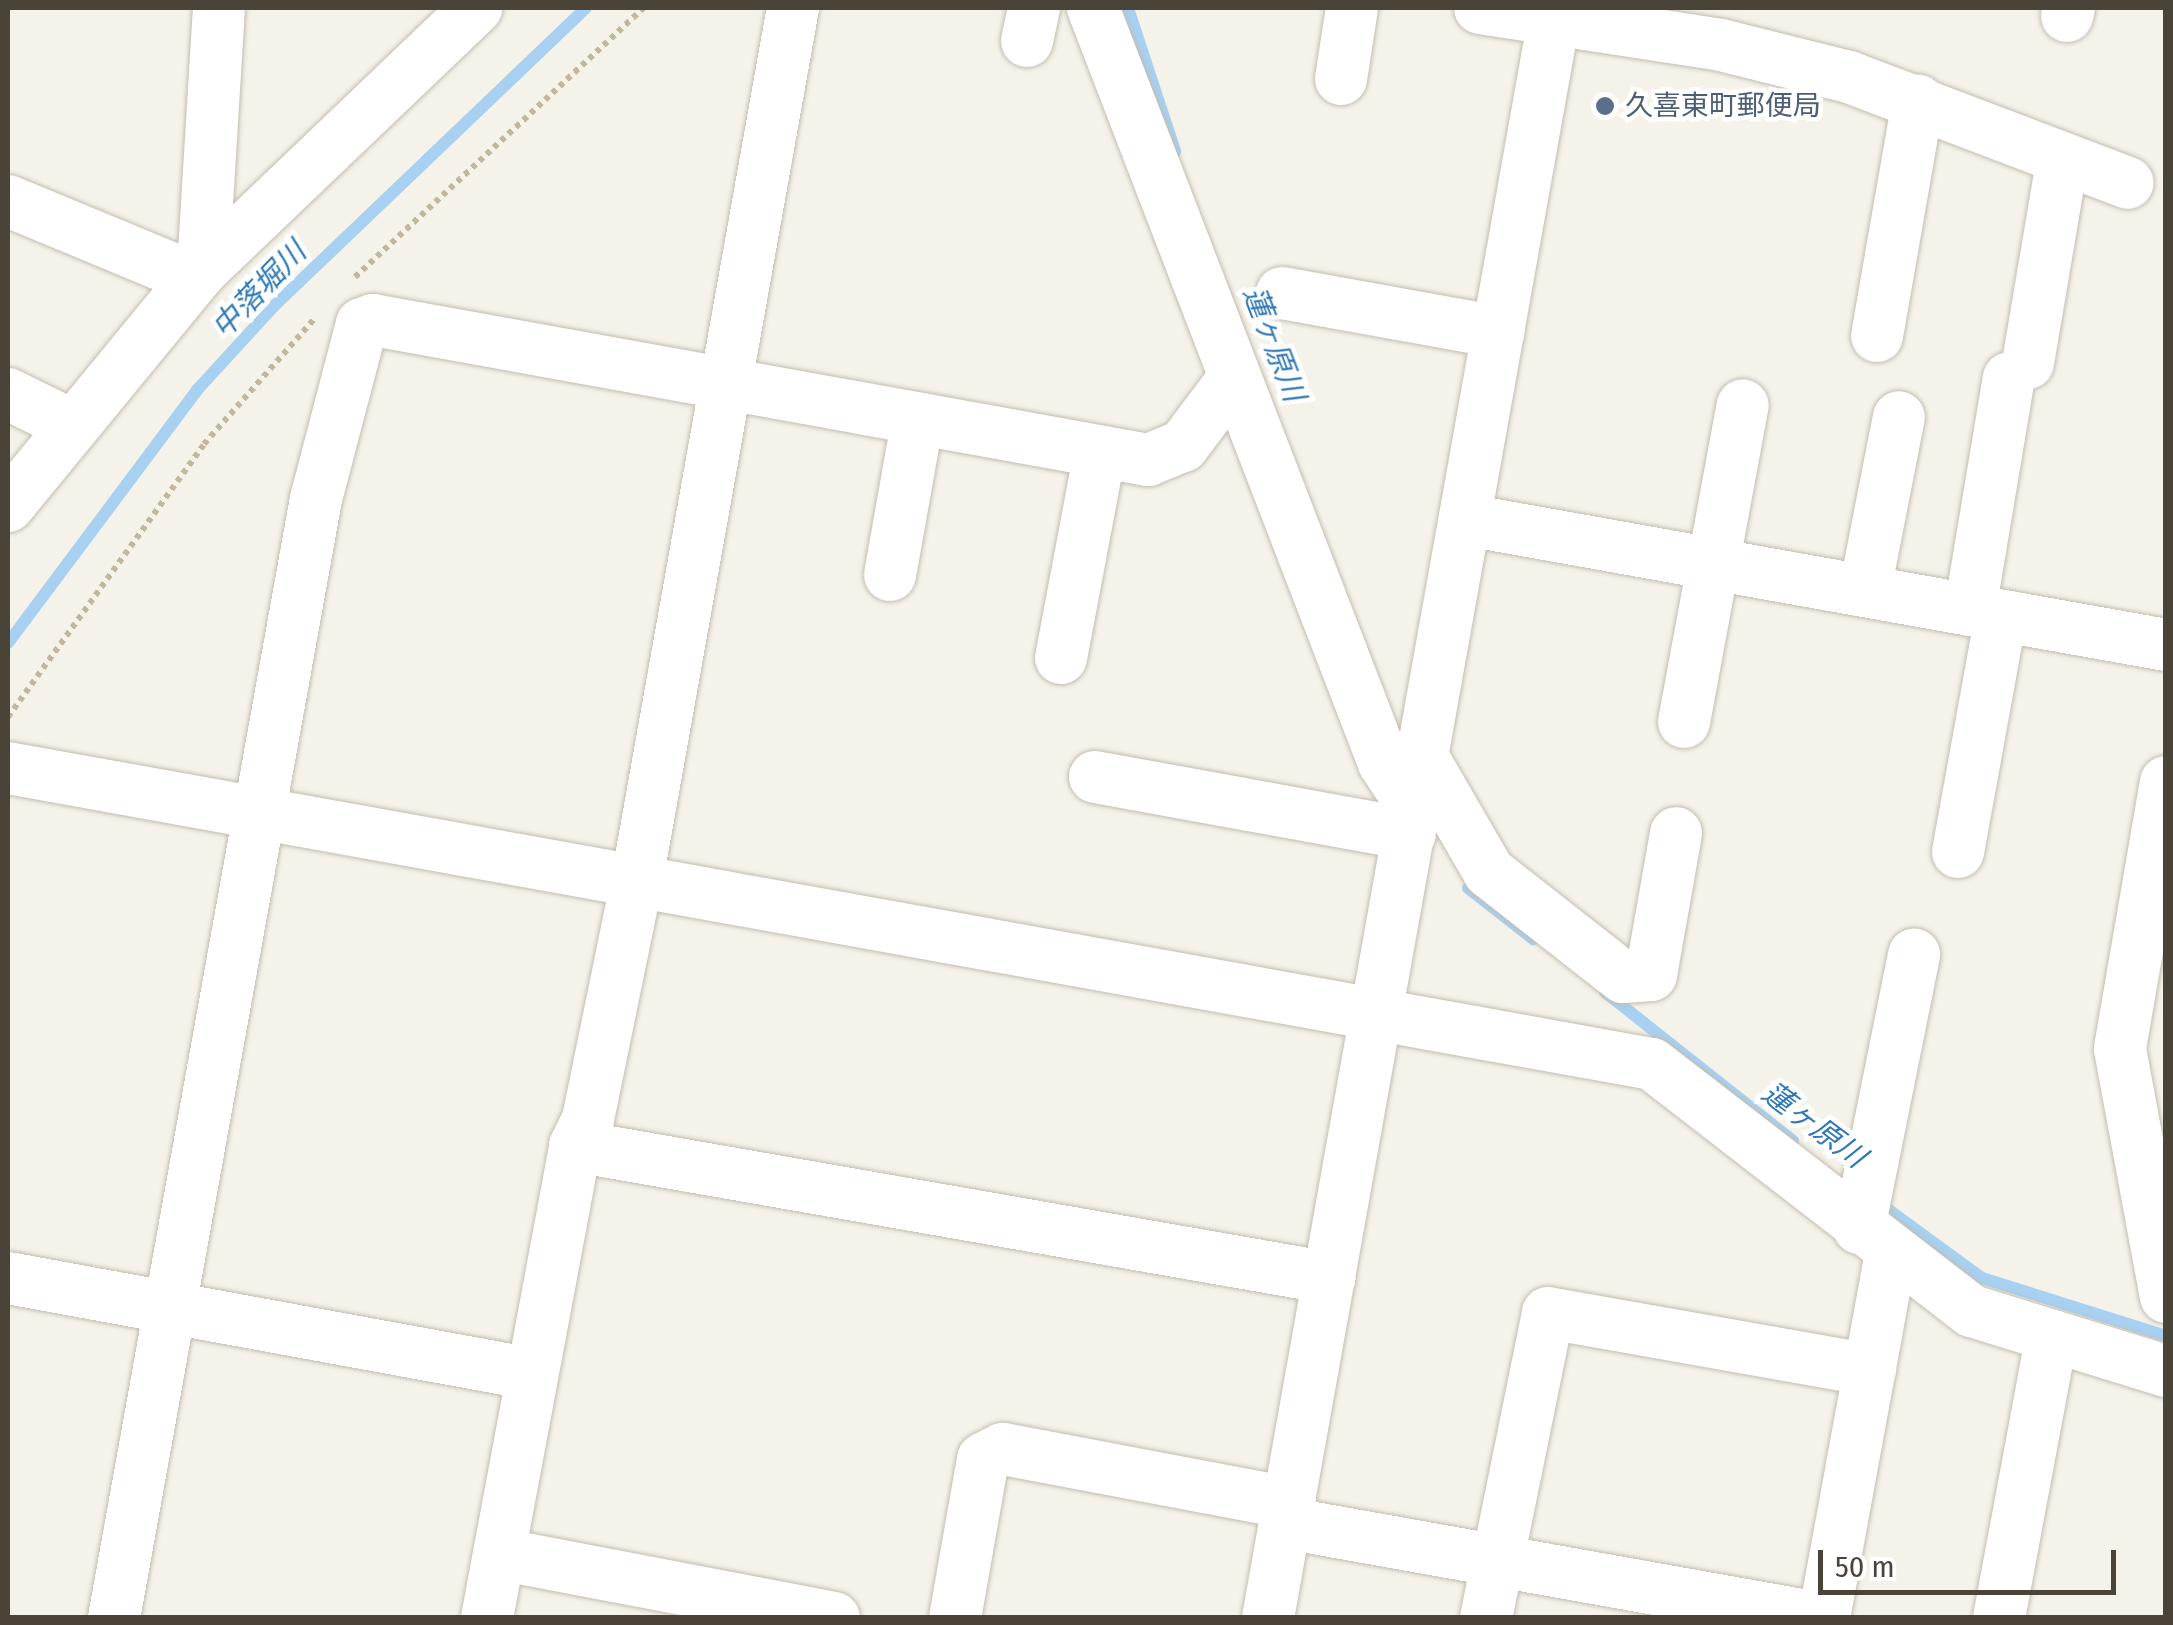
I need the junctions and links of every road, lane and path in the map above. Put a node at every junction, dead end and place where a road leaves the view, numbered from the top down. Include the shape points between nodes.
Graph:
1 (219, 8) edge
2 (476, 8) edge
3 (793, 8) edge
4 (1093, 8) edge
5 (1352, 8) edge
6 (1480, 8) edge
7 (1694, 8) edge
8 (1555, 14) edge
9 (1632, 19) edge
10 (1849, 77) junction
11 (1341, 79) dead end
12 (1918, 100) junction
13 (2062, 162) junction
14 (2128, 182) dead end
15 (8, 202) edge
16 (199, 274) junction
17 (1282, 293) dead end
18 (1499, 332) junction
19 (1876, 336) dead end
20 (1234, 378) junction
21 (726, 382) junction
22 (8, 394) edge
23 (1743, 405) dead end
24 (1900, 417) dead end
25 (918, 418) junction
26 (72, 426) junction
27 (1100, 452) junction
28 (8, 506) edge
29 (1467, 520) junction
30 (1712, 564) junction
31 (890, 575) dead end
32 (1865, 590) junction
33 (1986, 613) junction
34 (2166, 645) edge
35 (1061, 658) dead end
36 (1684, 722) dead end
37 (1423, 758) junction
38 (8, 768) edge
39 (1094, 777) dead end
40 (2166, 782) edge
41 (257, 810) junction
42 (1413, 822) junction
43 (1676, 833) dead end
44 (1958, 852) dead end
45 (2158, 870) edge
46 (637, 880) junction
47 (1914, 954) dead end
48 (1380, 1015) junction
49 (575, 1146) junction
50 (1871, 1217) junction
51 (8, 1278) edge
52 (1330, 1278) junction
53 (2166, 1298) edge
54 (170, 1307) junction
55 (2052, 1336) junction
56 (1870, 1370) junction
57 (2166, 1371) edge
58 (532, 1374) junction
59 (1288, 1513) junction
60 (499, 1554) junction
61 (1496, 1560) junction
62 (114, 1618) edge
63 (487, 1618) edge
64 (834, 1618) edge
65 (955, 1618) edge
66 (1268, 1618) edge
67 (1486, 1618) edge
68 (1821, 1618) edge
69 (1999, 1618) edge

1 - 16 street
2 - 16 street
3 - 21 street
4 - 20 street
5 - 11 street
6 - 8 street
7 - 10 street
8 - 9 street
8 - 18 street
9 - 10 street
10 - 12 street
12 - 13 street
12 - 19 street
13 - 14 street
13 - 33 street via 2018,371
15 - 16 street
16 - 26 street
17 - 18 street
18 - 29 street
20 - 27 street via 1183,446 1148,460
20 - 42 street
21 - 25 street
21 - 41 street via 373,320 362,324 316,499
21 - 46 street
22 - 26 street
23 - 30 street
24 - 32 street
25 - 27 street
25 - 31 street
26 - 28 street
27 - 35 street
29 - 30 street
29 - 37 street
30 - 32 street
30 - 36 street
32 - 33 street
33 - 34 street
33 - 44 street
37 - 42 street
37 - 43 street via 1489,872 1623,977 1651,975
38 - 41 street
39 - 42 street
40 - 45 street
41 - 46 street
41 - 54 street
42 - 48 street
45 - 53 street via 2120,1050
46 - 48 street
46 - 49 street via 588,1119
47 - 50 street
48 - 50 street via 1652,1064
48 - 52 street
49 - 52 street
49 - 58 street
50 - 55 street via 1972,1311
50 - 56 street
51 - 54 street
52 - 59 street
54 - 58 street
54 - 62 street
55 - 57 street
55 - 69 street
56 - 61 street via 1548,1313
56 - 68 street
58 - 60 street
59 - 61 street
59 - 65 street via 1003,1449 983,1459
59 - 66 street
60 - 63 street
60 - 64 street
61 - 67 street
61 - 68 street

